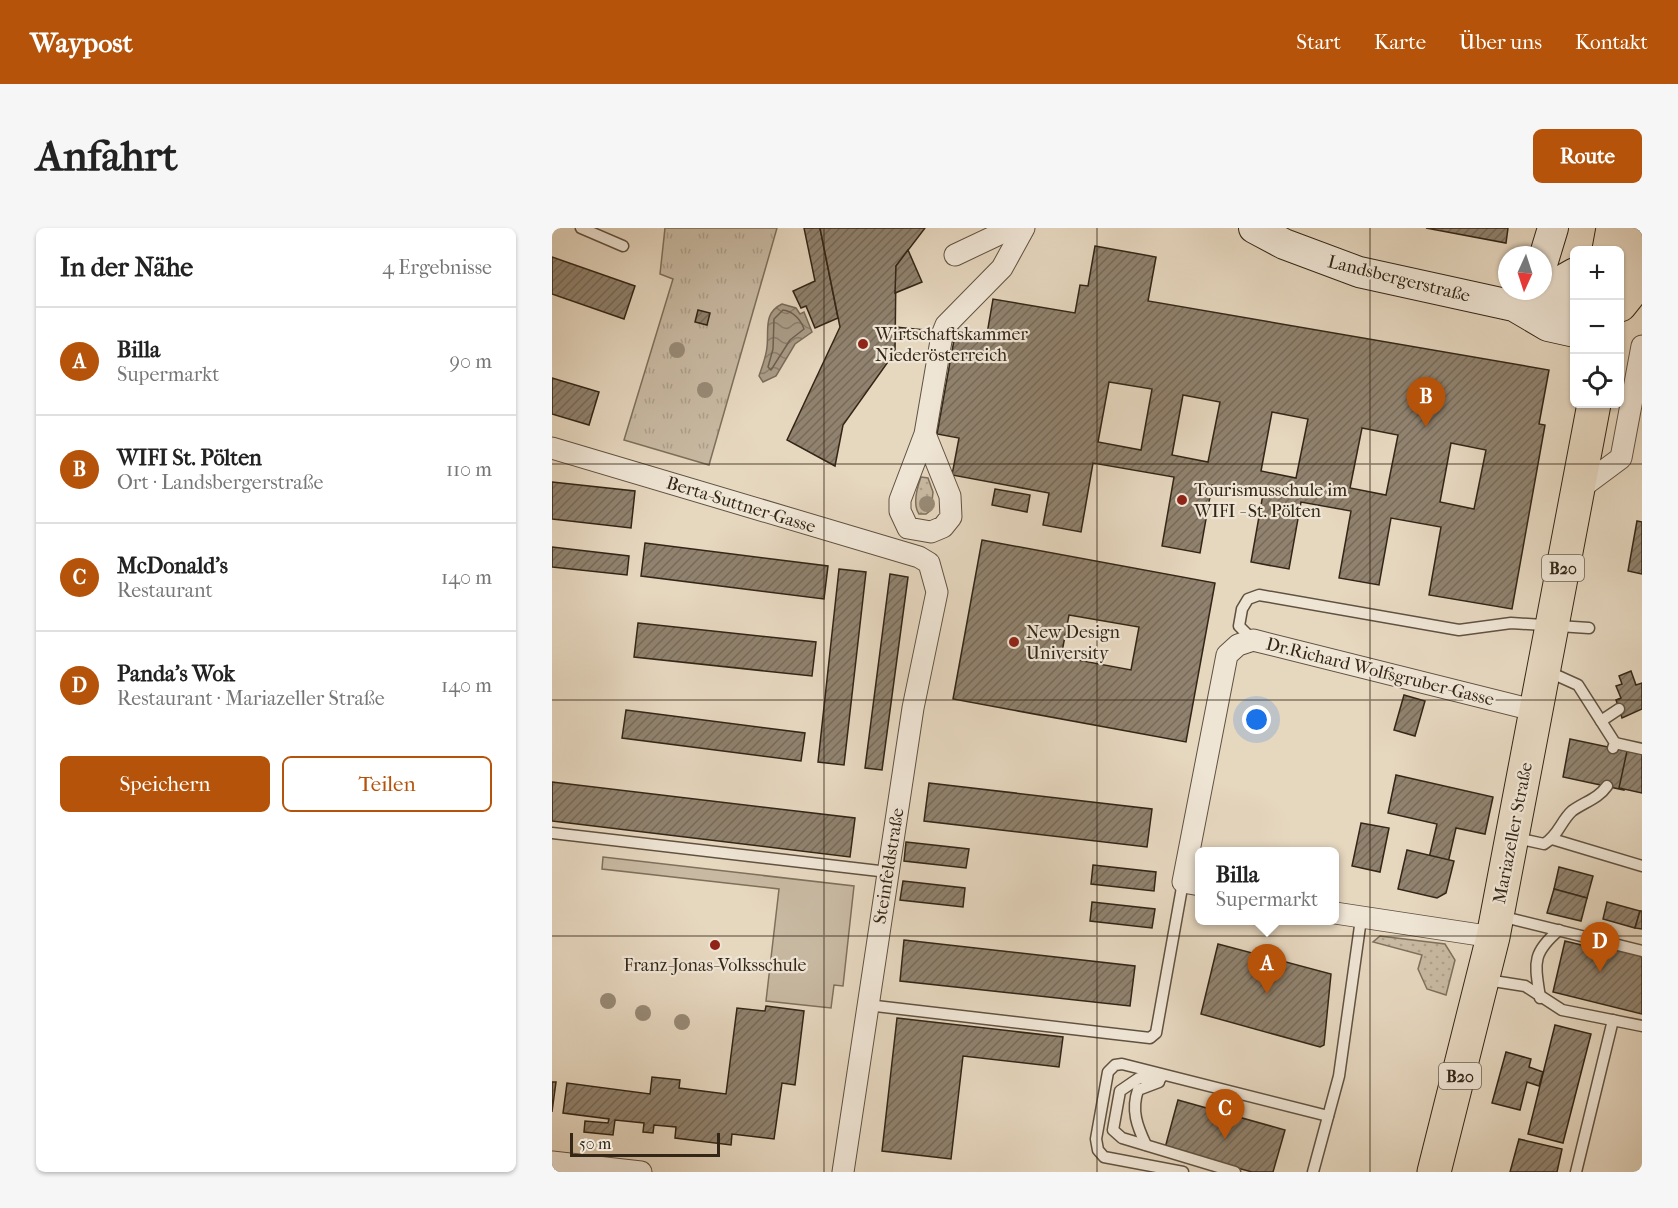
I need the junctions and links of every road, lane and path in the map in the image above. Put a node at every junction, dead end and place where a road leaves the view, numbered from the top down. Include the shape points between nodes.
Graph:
1 (581, 228) edge
2 (1012, 228) edge
3 (1024, 228) edge
4 (1254, 228) edge
5 (1553, 228) edge
6 (1614, 238) edge
7 (623, 246) dead end
8 (1548, 246) edge
9 (955, 255) dead end
10 (1570, 276) edge
11 (1552, 286) edge
12 (1498, 295) edge
13 (1520, 300) edge
14 (1552, 300) edge
15 (1570, 302) edge
16 (1630, 304) edge
17 (1570, 331) edge
18 (1642, 346) edge
19 (1593, 408) edge
20 (925, 434) dead end
21 (552, 448) edge
22 (1578, 490) junction
23 (929, 563) joint
24 (1552, 624) junction
25 (1588, 628) dead end
26 (1252, 640) junction
27 (1544, 670) junction
28 (1619, 709) dead end
29 (1537, 711) junction
30 (1601, 721) junction
31 (1642, 749) edge
32 (1607, 786) dead end
33 (552, 833) edge
34 (1513, 837) junction
35 (1552, 839) junction
36 (1197, 847) edge
37 (1195, 859) edge
38 (1642, 866) edge
39 (888, 872) junction
40 (1191, 884) edge
41 (1339, 914) edge
42 (1361, 919) junction
43 (1495, 926) junction
44 (1559, 930) junction
45 (1642, 951) edge
46 (1484, 979) junction
47 (1540, 998) junction
48 (866, 1005) junction
49 (1613, 1020) junction
50 (1642, 1026) edge
51 (1180, 1078) junction
52 (1328, 1116) junction
53 (1146, 1145) junction
54 (552, 1162) edge
55 (592, 1169) edge
56 (641, 1172) edge
57 (843, 1172) edge
58 (1182, 1172) edge
59 (1235, 1172) edge
60 (1312, 1172) edge
61 (1434, 1172) edge
62 (1576, 1172) edge

1 - 7 lane
2 - 9 street
3 - 20 street via 1002,268 946,325
4 - 12 street, Landsbergerstraße via 1284,244 1359,272
5 - 8 street
6 - 16 main road
10 - 11 street
13 - 17 street, Landsbergerstraße via 1548,326
14 - 15 street, Landsbergerstraße
18 - 22 street via 1622,458
19 - 22 main road, Mariazeller Straße / B20
21 - 23 street, Berta-Suttner-Gasse
22 - 24 main road, Mariazeller Straße / B20
23 - 39 street, Steinfeldstraße via 937,592 913,708
24 - 25 lane
24 - 26 lane via 1511,623 1452,629 1259,595 1248,598 1240,616 1239,626
24 - 27 main road, Mariazeller Straße / B20
26 - 29 street, Dr.Richard Wolfsgruber-Gasse
26 - 36 street, Dr.Richard Wolfsgruber-Gasse via 1238,645 1227,656
27 - 29 main road, Mariazeller Straße / B20
27 - 30 lane via 1578,684
28 - 30 lane
29 - 34 main road, Mariazeller Straße / B20
30 - 31 lane via 1614,746
32 - 35 lane via 1602,794 1571,812
33 - 39 lane
34 - 35 lane via 1544,844
34 - 43 main road, Mariazeller Straße / B20
35 - 38 lane
37 - 40 street, Dr.Richard Wolfsgruber-Gasse
39 - 48 street, Steinfeldstraße
40 - 48 lane via 1156,1033 1150,1038
41 - 42 street
42 - 43 street
42 - 52 lane via 1339,1076
43 - 44 lane
43 - 46 main road, Mariazeller Straße / B20
44 - 45 lane
44 - 47 lane via 1542,945 1534,962
46 - 47 lane via 1525,986
46 - 61 main road, Mariazeller Straße / B20
47 - 49 lane via 1562,1010
48 - 57 street, Steinfeldstraße
49 - 50 lane
49 - 62 lane
51 - 52 lane
51 - 53 lane via 1138,1090 1134,1112
51 - 53 lane via 1139,1078 1120,1091 1113,1130 1122,1138
51 - 58 lane via 1115,1065 1108,1072 1096,1139 1104,1157
52 - 60 lane
53 - 59 lane
54 - 55 street
55 - 56 street

